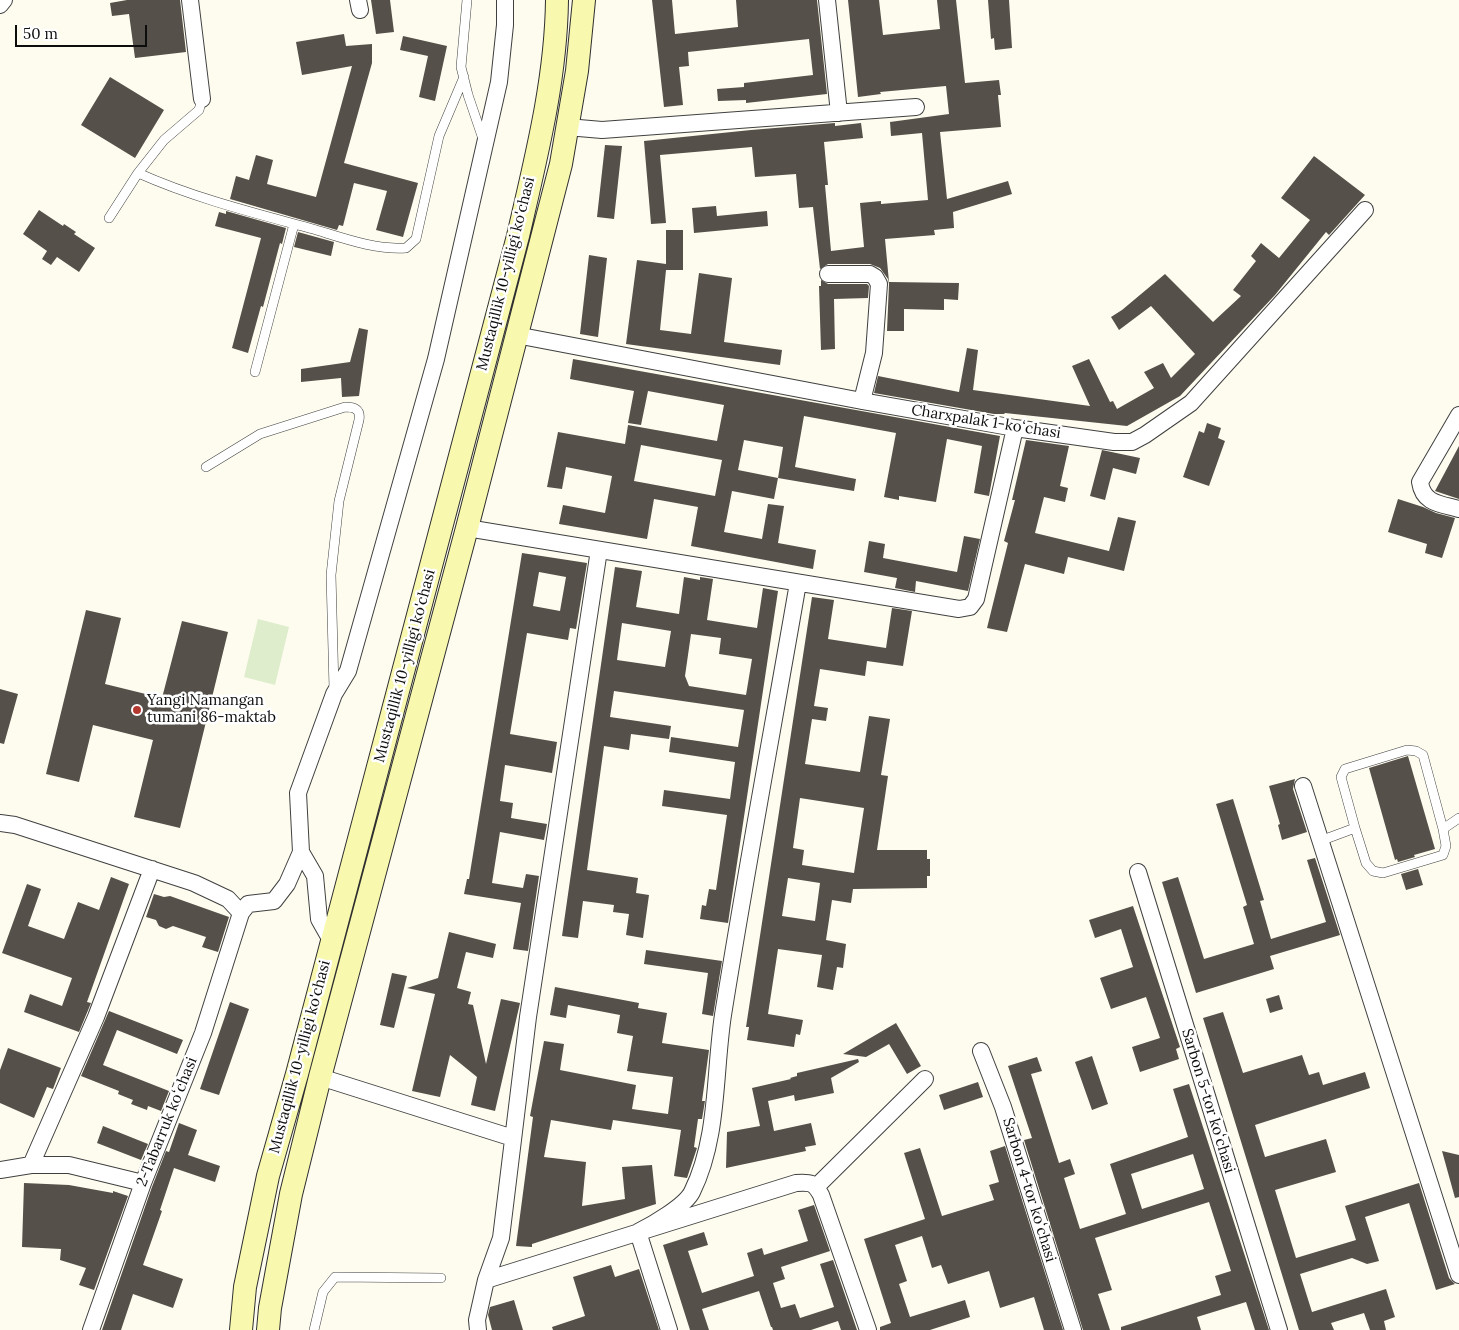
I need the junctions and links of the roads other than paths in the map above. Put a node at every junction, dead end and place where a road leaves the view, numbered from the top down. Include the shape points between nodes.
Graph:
1 (4, 0) edge
2 (190, 0) edge
3 (467, 0) edge
4 (505, 0) edge
5 (557, 0) edge
6 (584, 0) edge
7 (827, 0) edge
8 (0, 5) edge
9 (464, 77) junction
10 (202, 99) joint
11 (916, 107) dead end
12 (839, 113) junction
13 (567, 127) junction
14 (485, 143) junction
15 (138, 173) junction
16 (1365, 210) dead end
17 (109, 218) dead end
18 (294, 224) junction
19 (828, 274) dead end
20 (516, 335) junction
21 (255, 372) dead end
22 (862, 401) junction
23 (1459, 414) edge
24 (1015, 428) junction
25 (206, 467) dead end
26 (1459, 509) edge
27 (467, 528) junction
28 (599, 550) junction
29 (798, 583) junction
30 (334, 694) junction
31 (1303, 786) dead end
32 (1459, 818) edge
33 (0, 824) edge
34 (1355, 828) junction
35 (1442, 829) junction
36 (1320, 841) junction
37 (301, 852) junction
38 (152, 869) junction
39 (1138, 872) dead end
40 (241, 913) junction
41 (332, 942) junction
42 (981, 1051) dead end
43 (320, 1077) junction
44 (925, 1079) dead end
45 (513, 1138) junction
46 (31, 1165) junction
47 (0, 1170) edge
48 (143, 1183) junction
49 (816, 1187) junction
50 (638, 1232) junction
51 (1459, 1275) edge
52 (441, 1278) dead end
53 (486, 1280) junction
54 (91, 1330) edge
55 (241, 1330) edge
56 (268, 1330) edge
57 (314, 1330) edge
58 (478, 1330) edge
59 (669, 1330) edge
60 (868, 1330) edge
61 (1073, 1330) edge
62 (1279, 1330) edge

1 - 8 street
2 - 10 street
3 - 9 lane via 461,67
4 - 14 street via 498,82
5 - 41 main road, Mustaqillik 10-yilligi ko'chasi via 541,137 518,236
6 - 13 main road, Mustaqillik 10-yilligi ko'chasi
7 - 12 street
9 - 14 lane
9 - 18 lane via 439,136 416,238 406,248 366,244
10 - 15 lane via 199,110 164,140
11 - 12 street
12 - 13 street via 602,130
13 - 20 main road, Mustaqillik 10-yilligi ko'chasi via 561,164
14 - 30 street via 436,359 348,671
15 - 17 lane
15 - 18 lane via 174,189
16 - 24 street, Charxpalak 1-koʻchasi via 1191,403 1145,435 1132,442 1114,442
18 - 21 lane
19 - 22 street via 870,274 879,284 874,352
20 - 22 street, Charxpalak 1-koʻchasi
20 - 27 main road, Mustaqillik 10-yilligi ko'chasi
22 - 24 street, Charxpalak 1-koʻchasi
23 - 26 street via 1420,482 1428,500
24 - 29 street via 976,599 970,607 959,609
25 - 30 lane via 260,434 345,407 358,410 359,420 339,502 330,575
27 - 28 street
27 - 43 main road, Mustaqillik 10-yilligi ko'chasi
28 - 29 street
28 - 45 street via 528,1017
29 - 50 street via 723,1017 706,1157 691,1195 662,1220
30 - 37 street via 298,793
31 - 36 street
32 - 35 lane
33 - 38 street via 15,825
34 - 35 lane via 1366,863 1373,871 1383,873 1443,855 1446,846
34 - 35 lane via 1341,776 1345,769 1406,750 1422,755
34 - 36 lane
36 - 51 street
37 - 40 street via 287,884 274,901 248,904
37 - 41 street via 315,876 318,919
38 - 40 street via 228,899
38 - 46 street via 96,1017
39 - 62 street, Sarbon 5-tor koʻchasi
40 - 48 street, 2-Tabarruk koʻchasi via 203,1033
41 - 55 main road, Mustaqillik 10-yilligi ko'chasi via 268,1176 245,1287
42 - 61 street, Sarbon 4-tor koʻchasi via 1003,1107
43 - 45 street
43 - 56 main road, Mustaqillik 10-yilligi ko'chasi via 292,1194
44 - 49 street
45 - 53 street via 501,1238
46 - 47 street
46 - 48 street via 70,1165
48 - 54 street, 2-Tabarruk koʻchasi
49 - 50 street via 807,1182 796,1183
49 - 60 street
50 - 53 street
50 - 59 street
52 - 57 lane via 335,1277 323,1292
53 - 58 street via 476,1320

